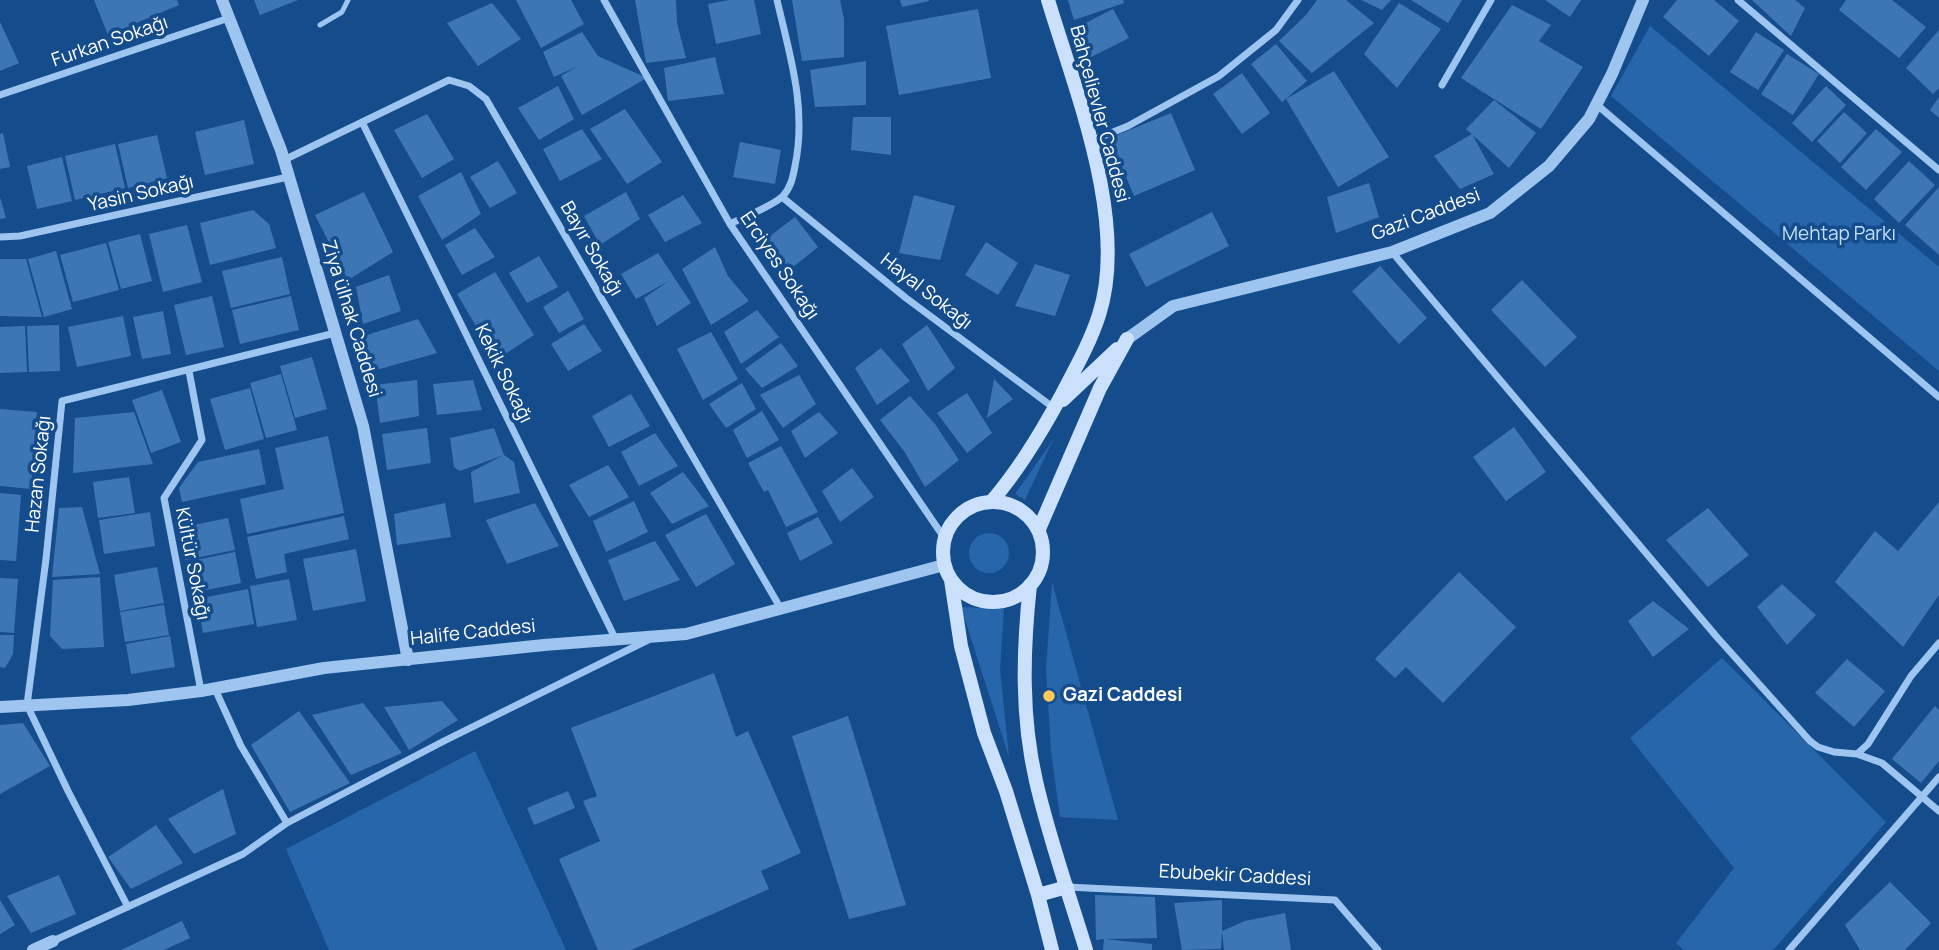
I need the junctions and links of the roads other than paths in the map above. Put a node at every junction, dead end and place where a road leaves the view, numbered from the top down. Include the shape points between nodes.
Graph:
1 (222, 0) edge
2 (348, 0) edge
3 (604, 0) edge
4 (777, 0) edge
5 (1048, 0) edge
6 (1298, 0) edge
7 (1491, 0) edge
8 (1643, 0) edge
9 (1738, 0) edge
10 (229, 18) junction
11 (320, 25) dead end
12 (1443, 85) dead end
13 (0, 95) edge
14 (1596, 104) junction
15 (362, 122) junction
16 (1090, 141) junction
17 (284, 160) junction
18 (1939, 170) edge
19 (288, 177) junction
20 (782, 197) junction
21 (730, 224) junction
22 (0, 237) edge
23 (1392, 252) junction
24 (335, 333) junction
25 (1127, 339) junction
26 (189, 371) junction
27 (1939, 397) edge
28 (1054, 408) junction
29 (991, 502) junction
30 (1039, 529) junction
31 (944, 539) junction
32 (944, 565) junction
33 (951, 580) junction
34 (1030, 585) junction
35 (781, 610) junction
36 (656, 637) junction
37 (616, 640) junction
38 (1939, 643) edge
39 (408, 660) junction
40 (215, 689) junction
41 (201, 691) junction
42 (27, 705) junction
43 (0, 707) edge
44 (1857, 754) junction
45 (1939, 777) edge
46 (1921, 796) junction
47 (1939, 811) edge
48 (287, 823) junction
49 (1068, 887) junction
50 (1038, 895) junction
51 (128, 907) junction
52 (53, 941) joint
53 (33, 950) edge
54 (1052, 950) edge
55 (1086, 950) edge
56 (1378, 950) edge
57 (1789, 950) edge

1 - 10 street, Ziya ülhak Caddesi
2 - 11 lane via 342,12
3 - 21 street, Erciyes Sokağı
4 - 20 street via 800,109 792,183
5 - 16 main road, Bahçelievler Caddesi
6 - 16 street via 1276,30 1219,76 1128,126
7 - 12 street
8 - 14 street, Gazi Caddesi
9 - 18 street
10 - 13 street, Furkan Sokağı
10 - 17 street, Ziya ülhak Caddesi
14 - 23 street, Gazi Caddesi via 1549,166 1490,213
14 - 27 street
15 - 17 street, Bayır Sokağı
15 - 35 street, Bayır Sokağı via 449,80 469,86 486,99
15 - 37 street, Kekik Sokağı
16 - 28 main road, Bahçelievler Caddesi via 1106,203 1107,276 1086,350
17 - 19 street, Ziya ülhak Caddesi
19 - 22 street, Yasin Sokağı
19 - 24 street, Ziya ülhak Caddesi
20 - 21 street
20 - 28 street, Hayal Sokağı via 906,298
21 - 31 street, Erciyes Sokağı
23 - 25 street, Gazi Caddesi via 1173,306
23 - 44 street via 1810,741 1834,752
24 - 26 street, Hazan Sokağı
24 - 39 street, Ziya ülhak Caddesi via 363,426
25 - 28 main road
25 - 30 main road via 1100,388
26 - 41 street, Kültür Sokağı via 202,440 164,498
26 - 42 street, Hazan Sokağı via 62,401
28 - 29 main road, Bahçelievler Caddesi via 1013,477
29 - 30 main road via 1014,505
29 - 31 main road via 966,508
30 - 34 main road via 1044,546 1042,564
31 - 32 main road
32 - 33 main road
32 - 35 street, Halife Caddesi
33 - 34 main road via 976,599 992,603 1008,600
33 - 50 main road via 961,646 984,733
34 - 49 main road via 1024,635 1028,733 1036,781
35 - 36 street, Halife Caddesi via 697,632
36 - 37 street, Halife Caddesi
36 - 48 street
37 - 39 street, Halife Caddesi
38 - 44 street
39 - 40 street, Halife Caddesi via 324,668
40 - 41 street, Halife Caddesi
40 - 48 street via 241,746
41 - 42 street, Halife Caddesi
42 - 43 street, Halife Caddesi
42 - 51 street
44 - 46 street via 1882,762
45 - 46 street
46 - 47 street
46 - 57 street
48 - 51 street via 243,854
49 - 50 main road, Ebubekir Caddesi
49 - 55 main road
49 - 56 street, Ebubekir Caddesi via 1335,900
50 - 54 main road
51 - 52 street
52 - 53 street

